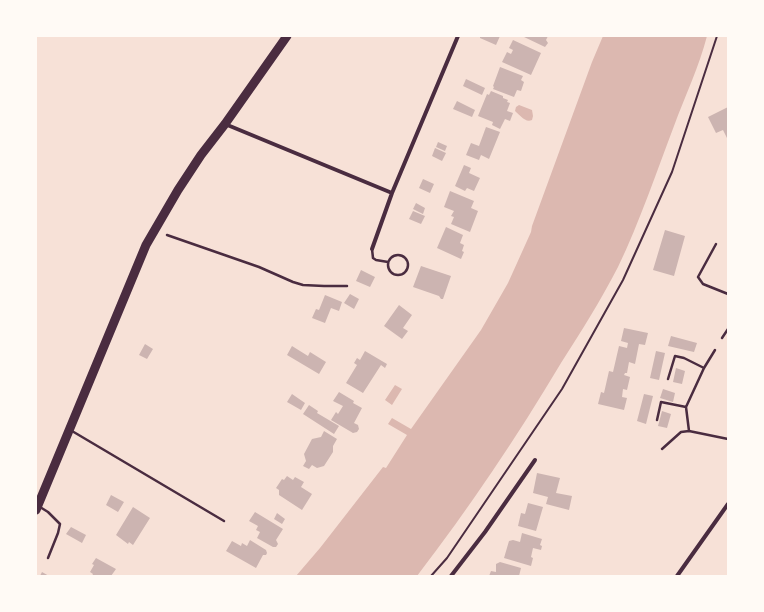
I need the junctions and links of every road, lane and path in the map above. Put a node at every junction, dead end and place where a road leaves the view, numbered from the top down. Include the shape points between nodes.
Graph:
1 (287, 36) edge
2 (458, 36) edge
3 (717, 36) edge
4 (225, 124) junction
5 (392, 193) junction
6 (167, 235) dead end
7 (716, 244) dead end
8 (372, 249) joint
9 (388, 262) junction
10 (347, 286) dead end
11 (728, 294) edge
12 (728, 329) edge
13 (722, 338) dead end
14 (715, 350) dead end
15 (704, 368) junction
16 (668, 379) dead end
17 (686, 407) junction
18 (657, 420) dead end
19 (70, 430) junction
20 (689, 431) junction
21 (728, 439) edge
22 (662, 449) dead end
23 (535, 460) dead end
24 (728, 504) edge
25 (37, 508) edge
26 (224, 521) dead end
27 (48, 558) dead end
28 (431, 576) edge
29 (451, 576) edge
30 (677, 576) edge

1 - 4 main road
2 - 5 street
3 - 28 path via 672,172 623,280 562,389 447,558
4 - 5 street
4 - 19 main road via 178,190 146,245
5 - 8 street
6 - 10 lane via 303,285
7 - 11 lane via 698,277 703,284
8 - 9 lane via 373,258
9 - 9 lane via 394,255 404,256 408,262 408,269 404,274 397,276 388,269
12 - 13 lane
14 - 15 lane
15 - 16 lane via 675,356
15 - 17 lane
17 - 18 lane via 661,402
17 - 20 lane
19 - 25 main road
19 - 26 lane
20 - 21 lane
20 - 22 lane via 681,432
23 - 29 street
24 - 30 street
25 - 27 lane via 48,512 60,524

